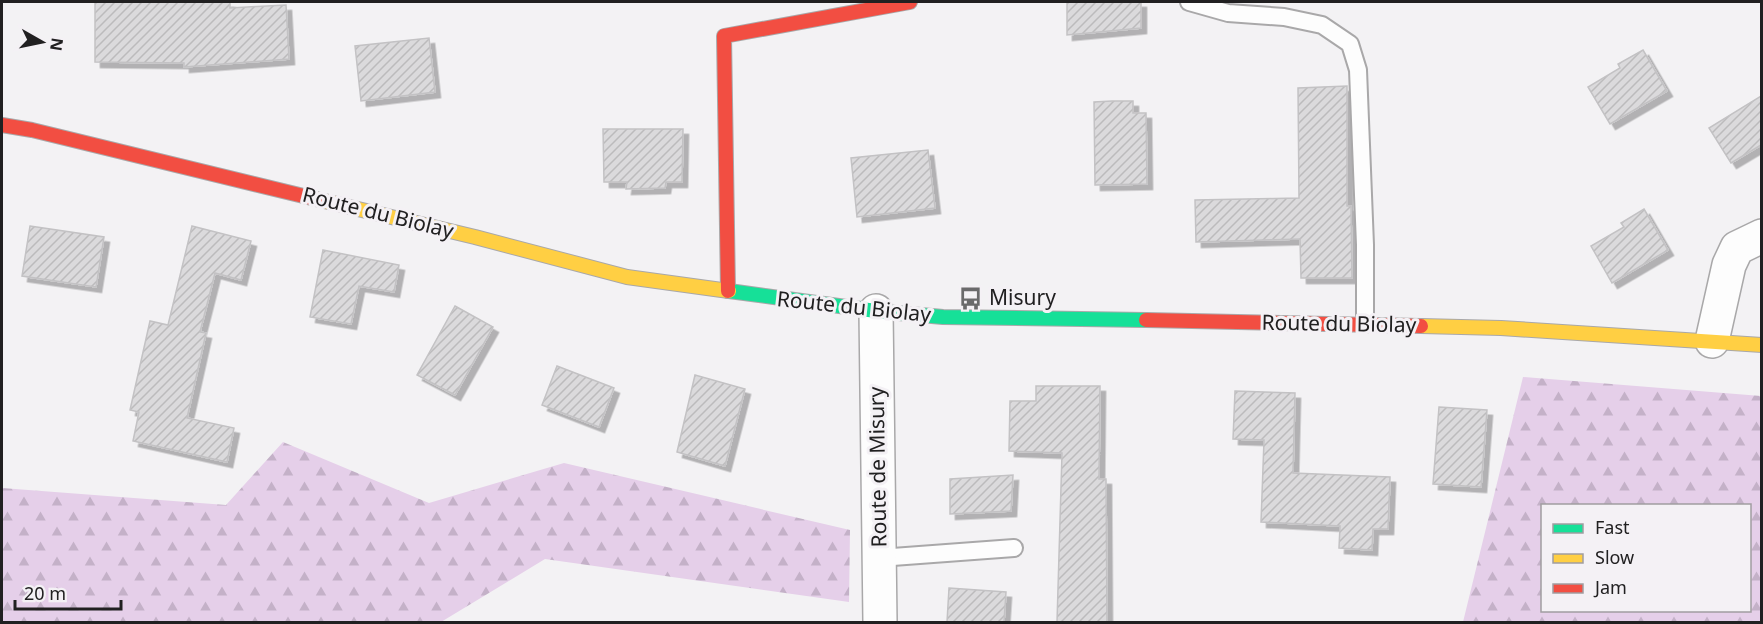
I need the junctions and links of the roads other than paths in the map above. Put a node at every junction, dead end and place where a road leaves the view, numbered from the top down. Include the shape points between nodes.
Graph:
1 (910, 2) edge
2 (1188, 2) edge
3 (2, 125) edge
4 (1761, 236) edge
5 (728, 291) junction
6 (876, 311) junction
7 (1365, 324) junction
8 (1712, 341) junction
9 (1761, 345) edge
10 (1014, 548) dead end
11 (879, 558) junction
12 (879, 622) edge

1 - 5 street via 724,36
2 - 7 lane via 1228,13 1284,17 1322,25 1350,44 1358,70
3 - 5 street, Route du Biolay via 464,234 627,277
4 - 8 street via 1737,248 1729,265
5 - 6 street, Route du Biolay
6 - 7 street, Route du Biolay via 943,317
6 - 11 street, Route de Misury
7 - 8 street, Route du Biolay
8 - 9 street, Route du Biolay
10 - 11 lane
11 - 12 street, Route de Misury

